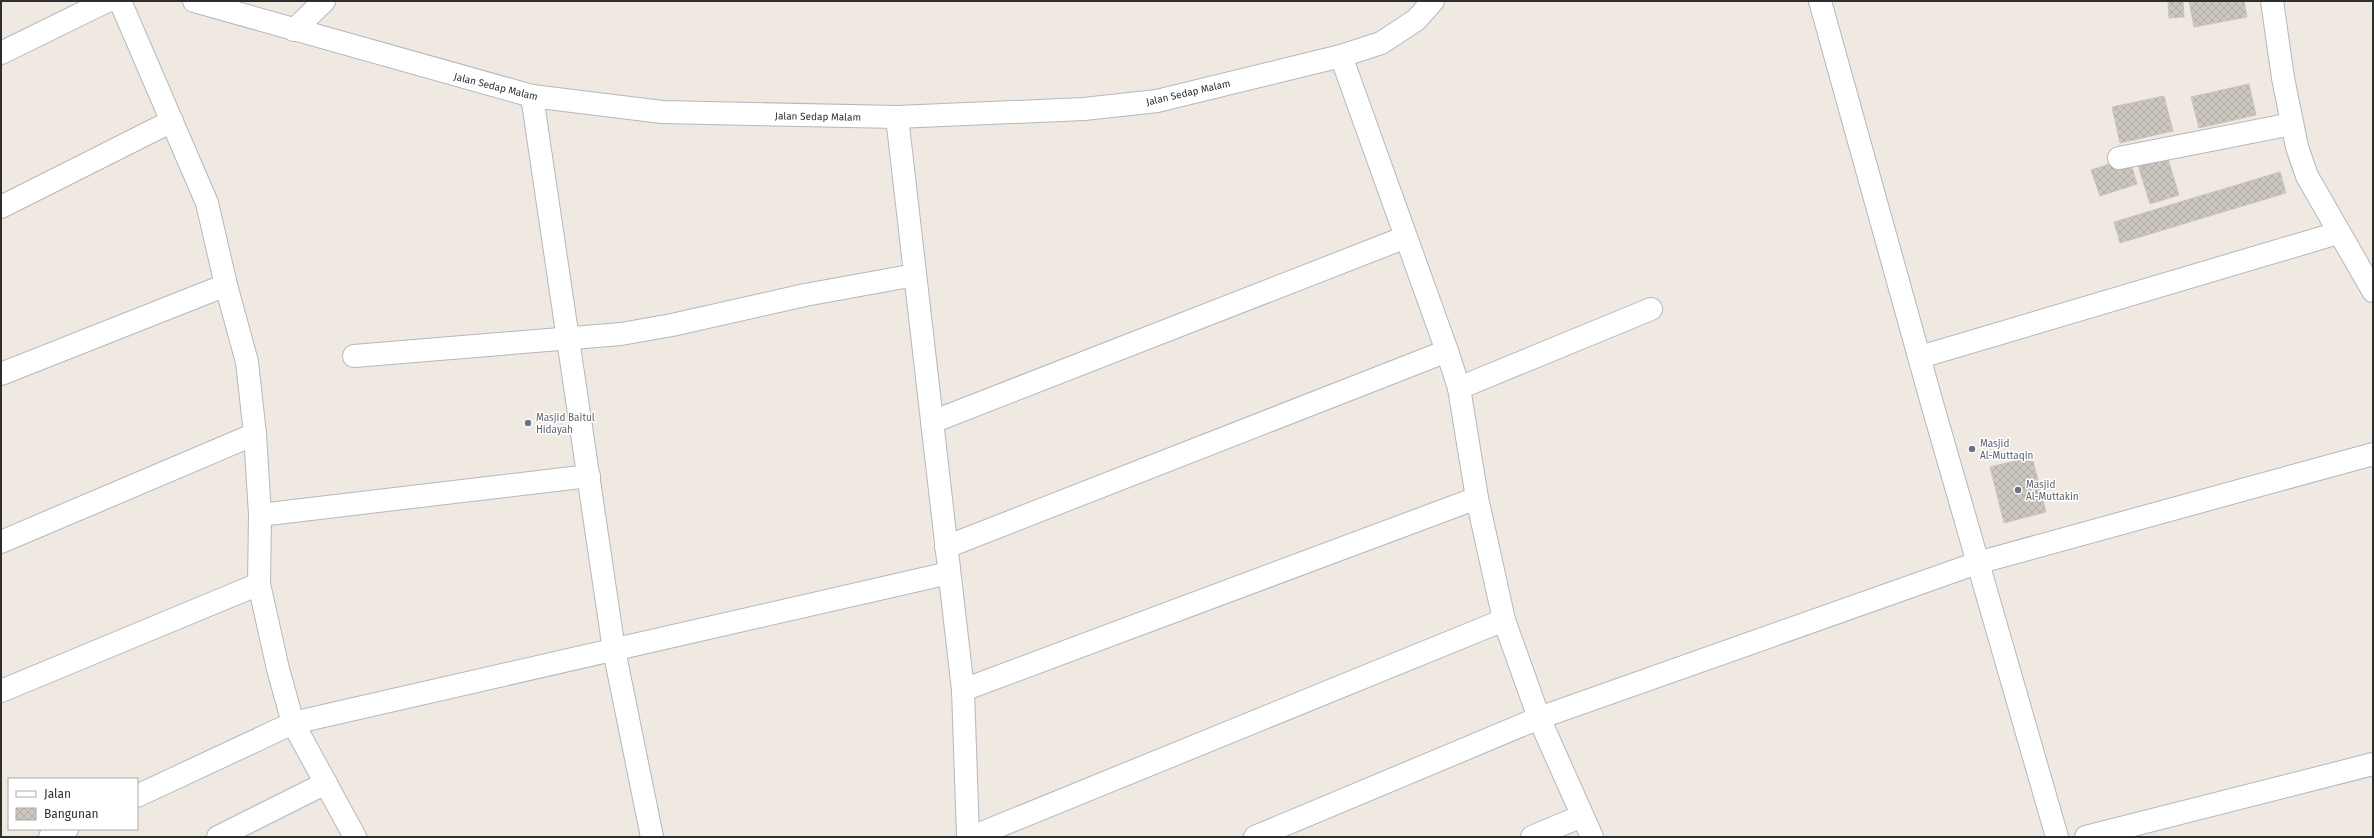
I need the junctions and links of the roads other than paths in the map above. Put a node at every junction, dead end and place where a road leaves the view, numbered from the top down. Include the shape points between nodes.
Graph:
1 (107, 1) edge
2 (120, 1) edge
3 (194, 1) edge
4 (324, 1) edge
5 (1433, 1) edge
6 (1820, 1) edge
7 (2272, 1) edge
8 (294, 30) junction
9 (1, 53) edge
10 (1341, 56) junction
11 (532, 96) junction
12 (897, 117) junction
13 (172, 121) junction
14 (2292, 124) junction
15 (2119, 158) dead end
16 (1, 207) edge
17 (2338, 233) junction
18 (1406, 237) junction
19 (915, 275) junction
20 (226, 285) junction
21 (2373, 291) edge
22 (1651, 309) dead end
23 (568, 338) junction
24 (1447, 351) junction
25 (354, 356) dead end
26 (1920, 357) junction
27 (1, 374) edge
28 (1459, 388) junction
29 (932, 422) junction
30 (255, 434) junction
31 (2373, 454) edge
32 (589, 476) junction
33 (1477, 498) junction
34 (260, 515) junction
35 (1, 542) edge
36 (946, 547) junction
37 (1977, 562) junction
38 (949, 573) junction
39 (259, 584) junction
40 (1504, 620) junction
41 (614, 650) junction
42 (963, 690) junction
43 (1, 691) edge
44 (1539, 718) junction
45 (293, 723) junction
46 (2373, 764) edge
47 (326, 783) junction
48 (138, 796) edge
49 (1582, 816) junction
50 (65, 830) edge
51 (50, 837) edge
52 (218, 837) edge
53 (355, 837) edge
54 (652, 837) edge
55 (968, 837) edge
56 (972, 837) edge
57 (1255, 837) edge
58 (1532, 837) edge
59 (1592, 837) edge
60 (2057, 837) edge
61 (2086, 837) edge

1 - 9 street
2 - 13 street
3 - 8 street, Jalan Sedap Malam
4 - 8 street
5 - 10 street, Jalan Sedap Malam via 1416,20 1381,43
6 - 26 street
7 - 14 street
8 - 11 street, Jalan Sedap Malam
10 - 12 street, Jalan Sedap Malam via 1157,101 1084,109
10 - 18 street
11 - 12 street, Jalan Sedap Malam via 662,112
11 - 23 street
12 - 19 street
13 - 16 street
13 - 20 street via 206,203
14 - 15 street
14 - 17 street via 2307,176
17 - 21 street
17 - 26 street
18 - 24 street
18 - 29 street
19 - 23 street via 805,295 672,325 621,334
19 - 29 street
20 - 27 street
20 - 30 street via 247,362
22 - 28 street
23 - 25 street
23 - 32 street
24 - 28 street
24 - 36 street
26 - 37 street
28 - 33 street
29 - 36 street
30 - 34 street
30 - 35 street
31 - 37 street
32 - 34 street
32 - 41 street
33 - 40 street
33 - 42 street
34 - 39 street
36 - 38 street
37 - 44 street
37 - 60 street
38 - 41 street
38 - 42 street
39 - 43 street
39 - 45 street
40 - 44 street
40 - 56 street
41 - 45 street
41 - 54 street
42 - 55 street
44 - 49 street
44 - 57 street
45 - 47 street
45 - 48 street
46 - 61 street
47 - 52 street
47 - 53 street
49 - 58 street
49 - 59 street
50 - 51 street

